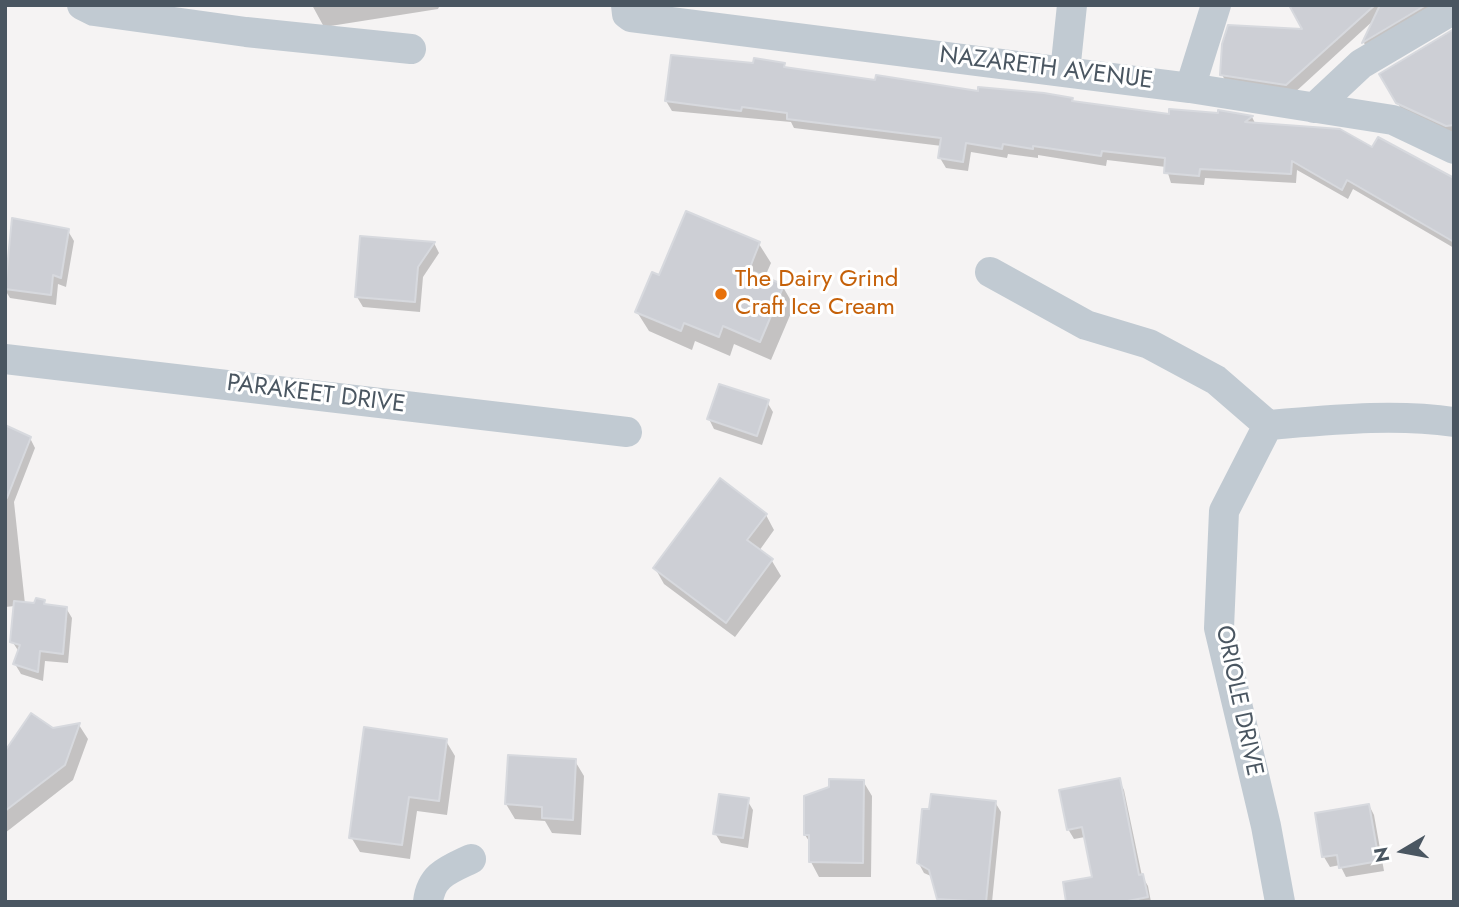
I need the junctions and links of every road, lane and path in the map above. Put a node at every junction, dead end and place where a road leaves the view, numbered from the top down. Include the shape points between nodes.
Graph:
1 (82, 5) edge
2 (1072, 5) edge
3 (1216, 5) edge
4 (1454, 9) edge
5 (628, 11) edge
6 (411, 49) dead end
7 (1065, 72) junction
8 (1190, 88) junction
9 (1314, 108) junction
10 (1454, 149) edge
11 (989, 272) dead end
12 (5, 359) edge
13 (1454, 422) edge
14 (1268, 425) junction
15 (627, 432) dead end
16 (471, 859) dead end
17 (428, 902) edge
18 (1280, 902) edge

1 - 6 street via 94,11 246,32
2 - 7 street
3 - 8 street
4 - 9 street via 1361,64
5 - 7 street, NAZARETH AVENUE
7 - 8 street, NAZARETH AVENUE
8 - 9 street, NAZARETH AVENUE
9 - 10 street, NAZARETH AVENUE via 1393,120
11 - 14 street via 1086,325 1149,344 1205,374
12 - 15 street, PARAKEET DRIVE
13 - 14 street via 1427,418
14 - 18 street, ORIOLE DRIVE via 1224,511 1219,628
16 - 17 street via 440,873 429,887

